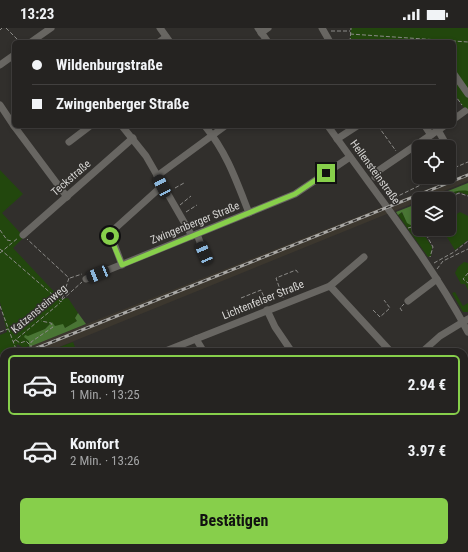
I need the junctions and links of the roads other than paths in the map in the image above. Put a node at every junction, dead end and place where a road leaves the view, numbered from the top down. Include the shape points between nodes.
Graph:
1 (160, 28) edge
2 (268, 28) edge
3 (46, 29) edge
4 (260, 30) edge
5 (323, 30) edge
6 (36, 40) edge
7 (168, 40) edge
8 (267, 40) edge
9 (329, 40) edge
10 (12, 56) edge
11 (0, 65) edge
12 (456, 77) edge
13 (468, 94) edge
14 (0, 105) edge
15 (465, 111) road end
16 (11, 115) edge
17 (456, 118) edge
18 (15, 128) edge
19 (87, 128) edge
20 (124, 128) edge
21 (207, 128) edge
22 (222, 128) edge
23 (329, 128) edge
24 (354, 128) edge
25 (437, 129) edge
26 (212, 135) junction
27 (133, 138) junction
28 (337, 139) junction
29 (444, 140) edge
30 (69, 142) dead end
31 (350, 157) junction
32 (157, 176) junction
33 (375, 177) dead end
34 (162, 186) junction
35 (66, 197) junction
36 (249, 212) junction
37 (23, 235) road end
38 (194, 235) junction
39 (202, 256) dead end
40 (364, 257) dead end
41 (122, 265) junction
42 (435, 276) junction
43 (84, 277) road end
44 (330, 286) junction
45 (408, 301) road end
46 (268, 310) junction
47 (465, 320) edge
48 (468, 332) edge
49 (196, 339) junction
50 (172, 348) edge
51 (202, 348) edge
52 (289, 348) edge
53 (387, 348) edge
54 (427, 348) edge

1 - 7 street
2 - 4 street
3 - 6 street
4 - 8 street
5 - 9 street
10 - 11 street
12 - 13 street
14 - 16 street
15 - 17 street
18 - 35 street
19 - 30 street
20 - 27 street
21 - 26 street
22 - 26 street
23 - 28 street, Hellensteinstraße
24 - 28 street
25 - 29 street
25 - 33 street via 378,171
26 - 32 street
26 - 36 street via 233,171
27 - 32 street
27 - 35 street, Teckstraße
28 - 31 street, Hellensteinstraße
31 - 36 street, Zwingenberger Straße via 295,194
31 - 42 street, Hellensteinstraße
32 - 34 street
34 - 38 street
34 - 41 street via 110,233
35 - 37 street, Teckstraße
36 - 38 street, Zwingenberger Straße
38 - 39 street via 204,253
38 - 41 street, Zwingenberger Straße
40 - 44 street, Lichtenfelser Straße
41 - 43 street, Zwingenberger Straße
42 - 45 street
42 - 47 street, Hellensteinstraße
44 - 46 street, Lichtenfelser Straße
44 - 53 street
46 - 49 street, Lichtenfelser Straße
46 - 52 street
47 - 48 street, Hellensteinstraße
47 - 54 street
49 - 50 street, Lichtenfelser Straße
49 - 51 street

